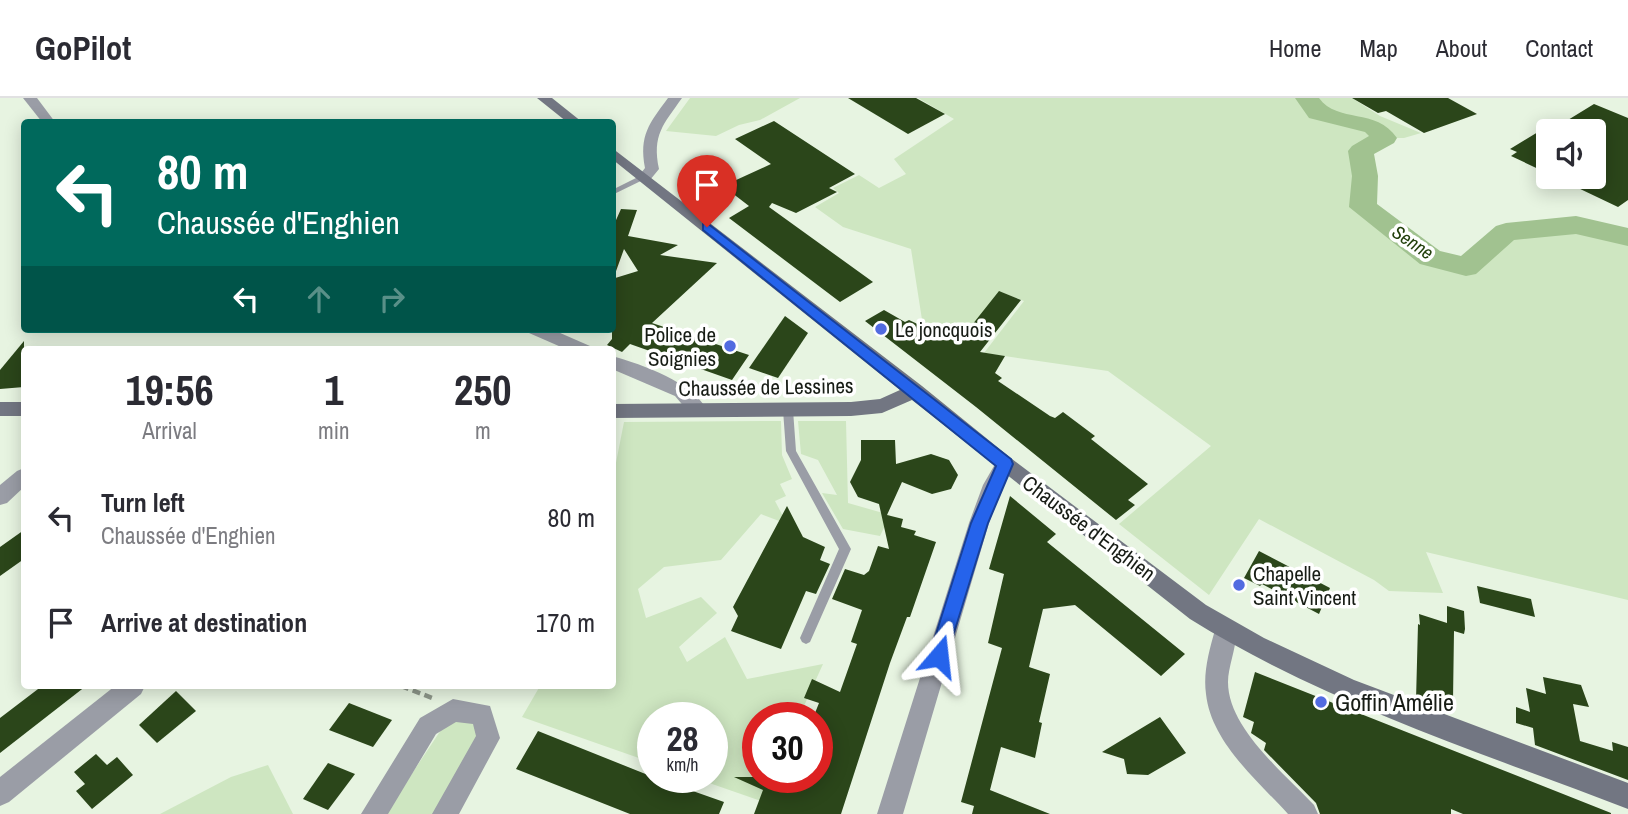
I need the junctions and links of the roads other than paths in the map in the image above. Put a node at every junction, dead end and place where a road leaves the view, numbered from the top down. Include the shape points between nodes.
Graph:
1 (30, 98) edge
2 (544, 98) edge
3 (675, 98) edge
4 (47, 119) edge
5 (571, 119) edge
6 (616, 155) edge
7 (645, 177) junction
8 (616, 191) edge
9 (544, 333) edge
10 (575, 346) edge
11 (616, 364) edge
12 (916, 391) junction
13 (0, 409) edge
14 (21, 409) edge
15 (788, 410) junction
16 (616, 411) edge
17 (699, 411) junction
18 (1005, 464) junction
19 (21, 481) edge
20 (0, 497) edge
21 (1226, 630) junction
22 (806, 638) dead end
23 (129, 689) edge
24 (0, 793) edge
25 (1628, 796) edge
26 (374, 814) edge
27 (445, 814) edge
28 (890, 814) edge
29 (1305, 814) edge

1 - 4 street
2 - 5 main road
3 - 7 street via 653,129 648,148 652,169
6 - 7 main road, Chaussée d'Enghien
7 - 8 lane
7 - 12 main road, Chaussée d'Enghien
9 - 10 street
11 - 17 street via 681,391
12 - 15 main road, Chaussée de Lessines via 882,406
12 - 18 main road, Chaussée d'Enghien
13 - 14 main road
15 - 17 main road, Chaussée de Lessines
15 - 22 lane via 791,452 845,549
16 - 17 main road, Chaussée de Lessines
18 - 21 main road, Chaussée d'Enghien
18 - 28 street via 979,523
19 - 20 street
21 - 25 main road, Chaussée d'Enghien via 1341,687
21 - 29 street via 1216,681 1220,706 1240,740
23 - 24 street
26 - 27 street via 428,726 453,710 482,714 488,738

